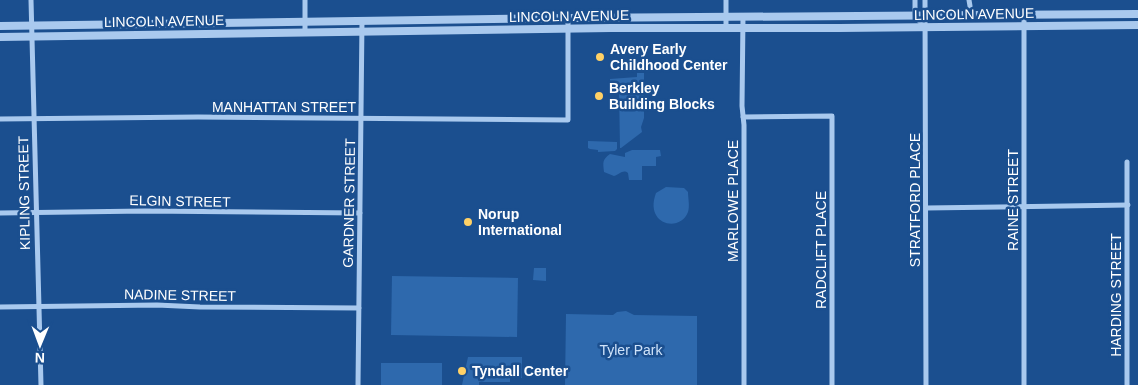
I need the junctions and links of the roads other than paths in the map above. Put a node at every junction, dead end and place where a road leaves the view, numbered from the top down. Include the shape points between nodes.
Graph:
1 (31, 0) edge
2 (305, 0) edge
3 (726, 0) edge
4 (915, 0) edge
5 (925, 0) edge
6 (1138, 14) edge
7 (1024, 15) junction
8 (915, 16) junction
9 (925, 16) junction
10 (677, 17) junction
11 (693, 17) junction
12 (726, 17) junction
13 (743, 17) junction
14 (568, 18) junction
15 (611, 18) junction
16 (362, 20) junction
17 (305, 21) junction
18 (31, 25) junction
19 (1138, 25) edge
20 (0, 26) edge
21 (692, 27) junction
22 (743, 27) junction
23 (925, 27) junction
24 (1024, 27) junction
25 (611, 28) junction
26 (677, 28) junction
27 (726, 28) junction
28 (568, 29) junction
29 (305, 31) junction
30 (362, 31) junction
31 (0, 36) edge
32 (31, 36) junction
33 (743, 116) junction
34 (34, 118) junction
35 (361, 118) junction
36 (0, 119) edge
37 (1127, 162) dead end
38 (1128, 205) junction
39 (1024, 206) junction
40 (926, 208) junction
41 (36, 212) junction
42 (0, 213) edge
43 (360, 214) junction
44 (38, 306) junction
45 (0, 307) edge
46 (359, 308) junction
47 (40, 385) edge
48 (358, 385) edge
49 (744, 385) edge
50 (832, 385) edge
51 (926, 385) edge
52 (1024, 385) edge
53 (1127, 385) edge

1 - 18 street, KIPLING STREET
2 - 17 street
3 - 12 street
4 - 8 street
5 - 9 street, STRATFORD PLACE
6 - 7 street, LINCOLN AVENUE
7 - 9 street, LINCOLN AVENUE
7 - 24 street, RAINE STREET
8 - 9 street, LINCOLN AVENUE
8 - 13 street, LINCOLN AVENUE
8 - 23 street
9 - 23 street, STRATFORD PLACE
10 - 11 street, LINCOLN AVENUE
10 - 15 street, LINCOLN AVENUE
10 - 26 street
11 - 12 street, LINCOLN AVENUE
11 - 21 street
12 - 13 street, LINCOLN AVENUE
12 - 27 street
13 - 22 street, MARLOWE PLACE
14 - 15 street, LINCOLN AVENUE
14 - 16 street, LINCOLN AVENUE
14 - 28 street
15 - 25 street
16 - 17 street, LINCOLN AVENUE
16 - 30 street, GARDNER STREET
17 - 18 street, LINCOLN AVENUE
17 - 29 street
18 - 20 street, LINCOLN AVENUE
18 - 32 street, KIPLING STREET
19 - 24 street, LINCOLN AVENUE
21 - 26 street, LINCOLN AVENUE
21 - 27 street, LINCOLN AVENUE
22 - 23 street, LINCOLN AVENUE
22 - 27 street, LINCOLN AVENUE
22 - 33 street, MARLOWE PLACE
23 - 24 street, LINCOLN AVENUE
23 - 40 street, STRATFORD PLACE
24 - 39 street, RAINE STREET
25 - 26 street, LINCOLN AVENUE
25 - 28 street, LINCOLN AVENUE
28 - 30 street, LINCOLN AVENUE
28 - 35 street, MANHATTAN STREET via 568,120
29 - 30 street, LINCOLN AVENUE
29 - 32 street, LINCOLN AVENUE
30 - 35 street, GARDNER STREET
31 - 32 street, LINCOLN AVENUE
32 - 34 street, KIPLING STREET
33 - 49 street, MARLOWE PLACE
33 - 50 street, RADCLIFT PLACE via 832,116
34 - 35 street, MANHATTAN STREET
34 - 36 street, MANHATTAN STREET
34 - 41 street, KIPLING STREET
35 - 43 street, GARDNER STREET
37 - 38 street, HARDING STREET
38 - 39 street
38 - 53 street, HARDING STREET
39 - 40 street
39 - 52 street, RAINE STREET
40 - 51 street, STRATFORD PLACE
41 - 42 street, ELGIN STREET
41 - 43 street, ELGIN STREET
41 - 44 street, KIPLING STREET
43 - 46 street, GARDNER STREET
44 - 45 street, NADINE STREET
44 - 46 street, NADINE STREET
44 - 47 street, KIPLING STREET
46 - 48 street, GARDNER STREET

